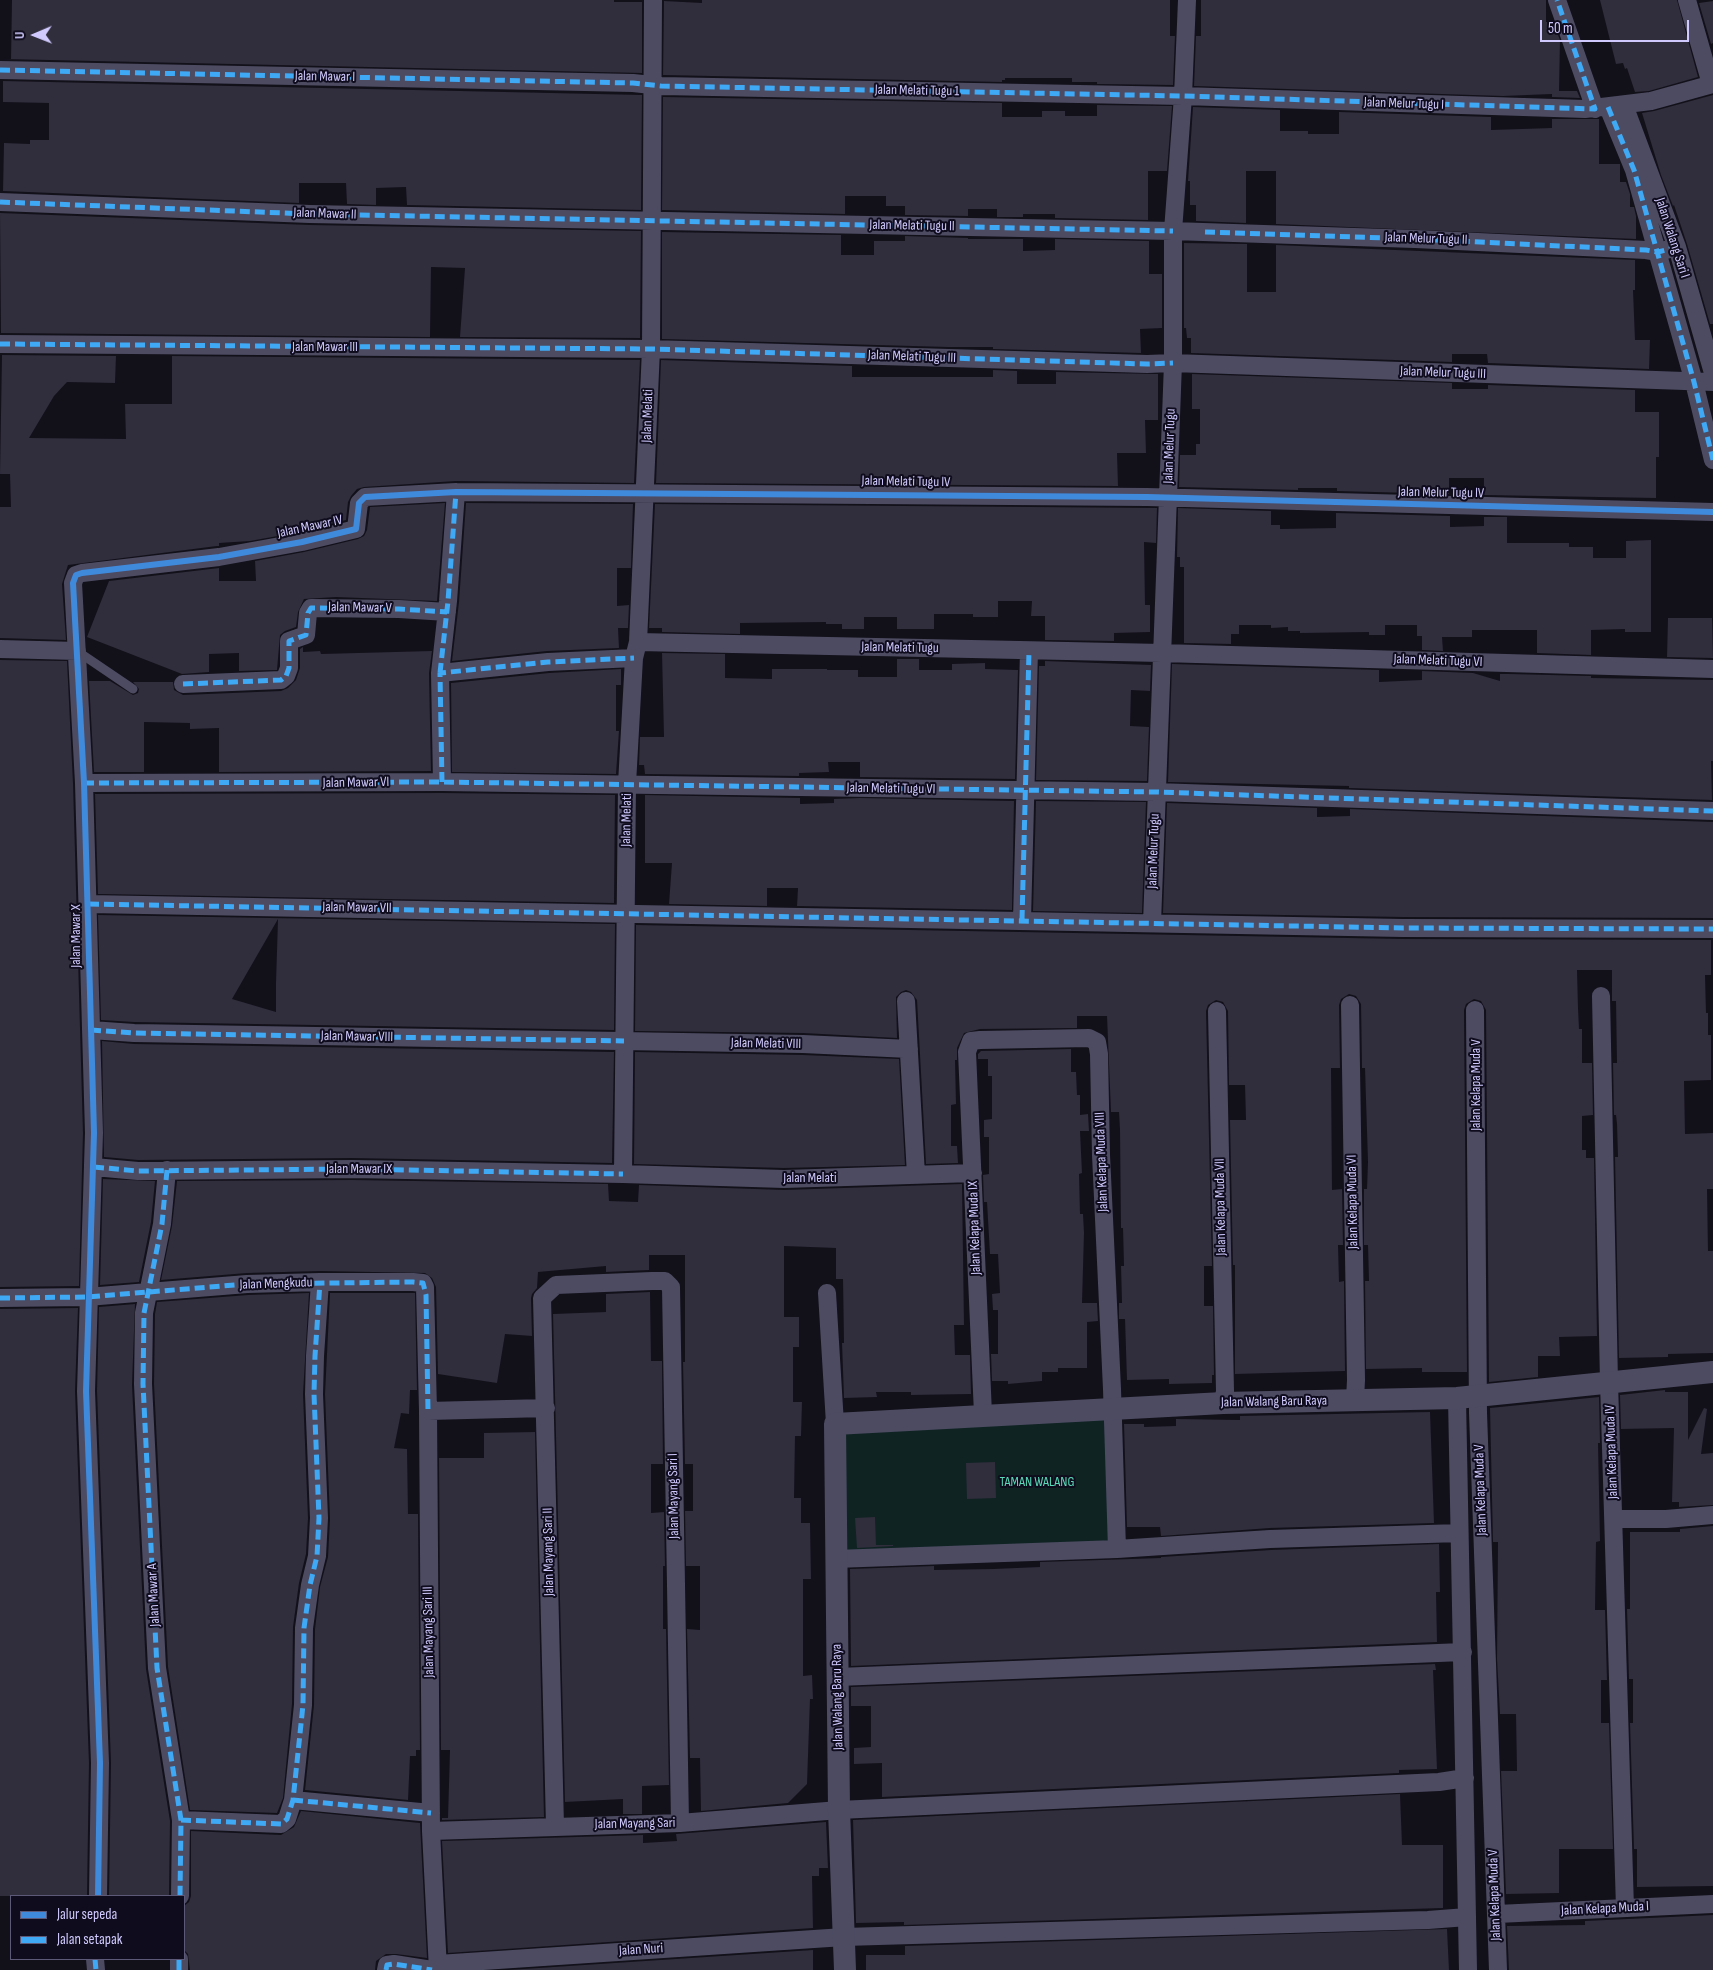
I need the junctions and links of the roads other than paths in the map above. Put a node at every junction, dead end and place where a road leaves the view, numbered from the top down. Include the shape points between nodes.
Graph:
1 (653, 0) edge
2 (1187, 0) edge
3 (1557, 0) edge
4 (1687, 0) edge
5 (0, 70) edge
6 (1712, 84) edge
7 (651, 85) junction
8 (1183, 96) junction
9 (1609, 107) junction
10 (0, 202) edge
11 (651, 221) junction
12 (1174, 231) junction
13 (1666, 250) junction
14 (0, 344) edge
15 (651, 348) junction
16 (1173, 363) junction
17 (1713, 373) edge
18 (1694, 382) junction
19 (1713, 382) edge
20 (1713, 460) edge
21 (456, 492) junction
22 (644, 494) junction
23 (1168, 498) junction
24 (1713, 512) edge
25 (76, 576) joint
26 (447, 612) junction
27 (0, 649) edge
28 (636, 650) junction
29 (77, 651) junction
30 (1029, 652) junction
31 (1162, 654) junction
32 (1713, 669) edge
33 (440, 673) junction
34 (182, 684) dead end
35 (133, 689) dead end
36 (442, 782) junction
37 (84, 783) junction
38 (627, 784) junction
39 (1026, 791) junction
40 (1156, 792) junction
41 (1713, 811) edge
42 (89, 904) junction
43 (626, 913) junction
44 (1022, 920) junction
45 (1152, 923) junction
46 (1713, 929) edge
47 (1601, 996) dead end
48 (906, 1001) dead end
49 (1350, 1005) dead end
50 (1475, 1010) dead end
51 (1217, 1011) dead end
52 (91, 1030) junction
53 (624, 1041) junction
54 (971, 1041) joint
55 (909, 1049) junction
56 (94, 1167) junction
57 (167, 1170) junction
58 (972, 1173) junction
59 (623, 1174) junction
60 (916, 1175) junction
61 (320, 1282) junction
62 (556, 1285) joint
63 (148, 1292) junction
64 (827, 1293) dead end
65 (91, 1297) junction
66 (0, 1298) edge
67 (1713, 1372) edge
68 (1609, 1382) junction
69 (1478, 1395) junction
70 (1456, 1398) junction
71 (1355, 1400) junction
72 (1223, 1403) junction
73 (546, 1408) junction
74 (1113, 1409) junction
75 (428, 1411) junction
76 (983, 1414) junction
77 (835, 1424) junction
78 (1713, 1515) edge
79 (1614, 1518) junction
80 (1459, 1533) junction
81 (1117, 1549) junction
82 (835, 1559) junction
83 (1463, 1652) junction
84 (838, 1677) junction
85 (1465, 1778) junction
86 (293, 1800) junction
87 (838, 1810) junction
88 (431, 1813) junction
89 (181, 1820) junction
90 (680, 1823) junction
91 (555, 1826) junction
92 (431, 1831) junction
93 (98, 1895) edge
94 (180, 1895) edge
95 (1713, 1904) edge
96 (1625, 1908) junction
97 (1497, 1914) junction
98 (1467, 1917) junction
99 (844, 1937) junction
100 (436, 1968) edge
101 (386, 1970) edge
102 (845, 1970) edge
103 (1468, 1970) edge
104 (1498, 1970) edge

1 - 7 street, Jalan Melati
2 - 8 street, Jalan Melur Tugu
3 - 9 street, Jalan Walang Sari I
4 - 6 street
5 - 7 street, Jalan Mawar I
6 - 9 street, Jalan Melur Tugu I via 1651,101
7 - 8 street, Jalan Melati Tugu 1
7 - 11 street, Jalan Melati
8 - 9 street, Jalan Melur Tugu I
8 - 12 street, Jalan Melur Tugu
9 - 13 street, Jalan Walang Sari I
10 - 11 street, Jalan Mawar II via 310,214
11 - 12 street, Jalan Melati Tugu II
11 - 15 street, Jalan Melati
12 - 13 street, Jalan Melur Tugu II
12 - 16 street, Jalan Melur Tugu
13 - 17 street, Jalan Walang Sari I
13 - 18 street
14 - 15 street, Jalan Mawar III
15 - 16 street, Jalan Melati Tugu III
15 - 22 street, Jalan Melati
16 - 18 street, Jalan Melur Tugu III
16 - 23 street, Jalan Melur Tugu
18 - 19 street, Jalan Melur Tugu III
18 - 20 street
21 - 22 street, Jalan Mawar IV
21 - 25 street, Jalan Mawar IV via 365,498 359,504 356,529 302,542
21 - 26 street
22 - 23 street, Jalan Melati Tugu IV
22 - 28 street, Jalan Melati
23 - 24 street, Jalan Melur Tugu IV
23 - 31 street, Jalan Melur Tugu
25 - 29 street, Jalan Mawar X via 73,583
26 - 33 street
26 - 34 street, Jalan Mawar V via 310,608 305,637 289,641 289,668 281,680
27 - 29 street
28 - 30 street, Jalan Melati Tugu
28 - 33 street
28 - 38 street, Jalan Melati
29 - 35 lane
29 - 37 street, Jalan Mawar X
30 - 31 street, Jalan Melati Tugu
30 - 39 street
31 - 32 street, Jalan Melati Tugu VI
31 - 40 street, Jalan Melur Tugu
33 - 36 street
36 - 37 street, Jalan Mawar VI
36 - 38 street, Jalan Mawar VI
37 - 42 street, Jalan Mawar X
38 - 39 street, Jalan Melati Tugu VI
38 - 43 street, Jalan Melati
39 - 40 street, Jalan Melati Tugu VI
39 - 44 street
40 - 41 street, Jalan Melati Tugu VI
40 - 45 street, Jalan Melur Tugu
42 - 43 street, Jalan Mawar VII
42 - 52 street, Jalan Mawar X
43 - 44 street, Jalan Mawar VII
43 - 53 street, Jalan Melati
44 - 45 street, Jalan Mawar VII
45 - 46 street, Jalan Mawar VII
47 - 68 street, Jalan Kelapa Muda IV
48 - 55 street
49 - 71 street, Jalan Kelapa Muda VI
50 - 69 street, Jalan Kelapa Muda V
51 - 72 street, Jalan Kelapa Muda VII
52 - 53 street, Jalan Mawar VIII
52 - 56 street, Jalan Mawar X
53 - 55 street, Jalan Melati VIII
53 - 59 street, Jalan Melati
54 - 58 street, Jalan Kelapa Muda IX via 967,1052
54 - 74 street, Jalan Kelapa Muda VIII via 1089,1038 1097,1042
55 - 60 street
56 - 57 street, Jalan Mawar IX
56 - 65 street, Jalan Mawar X
57 - 59 street, Jalan Mawar IX via 352,1169
57 - 63 street, Jalan Mawar A via 162,1224
58 - 60 street, Jalan Melati
58 - 76 street, Jalan Kelapa Muda IX
59 - 60 street, Jalan Melati via 784,1179
61 - 63 street, Jalan Mengkudu
61 - 75 street, Jalan Mengkudu via 423,1283 426,1295
61 - 86 street via 314,1394 319,1518 317,1556 304,1628 303,1705
62 - 73 street, Jalan Mayang Sari II via 542,1298
62 - 90 street, Jalan Mayang Sari I via 665,1281 671,1288
63 - 65 street, Jalan Mengkudu
63 - 89 street, Jalan Mawar A via 144,1313 144,1384 157,1668
64 - 77 street, Jalan Walang Baru Raya
65 - 66 street, Jalan Mengkudu
65 - 93 street, Jalan Mawar X via 86,1391 100,1763
67 - 68 street, Jalan Walang Baru Raya
68 - 69 street, Jalan Walang Baru Raya
68 - 79 street, Jalan Kelapa Muda IV
69 - 70 street, Jalan Walang Baru Raya
69 - 97 street, Jalan Kelapa Muda V
70 - 71 street, Jalan Walang Baru Raya
70 - 80 street
71 - 72 street, Jalan Walang Baru Raya
72 - 74 street, Jalan Walang Baru Raya
73 - 75 street
73 - 91 street, Jalan Mayang Sari II
74 - 76 street, Jalan Walang Baru Raya
74 - 81 street
75 - 88 street, Jalan Mayang Sari III
76 - 77 street, Jalan Walang Baru Raya
77 - 82 street, Jalan Walang Baru Raya
78 - 79 street via 1666,1519
79 - 96 street, Jalan Kelapa Muda IV
80 - 81 street via 1270,1539
80 - 83 street
81 - 82 street
82 - 84 street, Jalan Walang Baru Raya
83 - 84 street
83 - 85 street
84 - 87 street, Jalan Walang Baru Raya
85 - 87 street, Jalan Mayang Sari
85 - 98 street
86 - 88 street
86 - 89 street via 287,1819 281,1824
87 - 90 street, Jalan Mayang Sari
87 - 99 street, Jalan Walang Baru Raya
88 - 92 street, Jalan Mayang Sari III
89 - 94 street, Jalan Mawar A
90 - 91 street, Jalan Mayang Sari
91 - 92 street, Jalan Mayang Sari
92 - 100 street, Jalan Mayang Sari III
95 - 96 street, Jalan Kelapa Muda I
96 - 97 street, Jalan Kelapa Muda I
97 - 104 street, Jalan Kelapa Muda V
98 - 99 street, Jalan Nuri
98 - 103 street
99 - 100 street, Jalan Nuri
99 - 102 street, Jalan Walang Baru Raya
100 - 101 street, Jalan Nuri via 394,1964 387,1965

